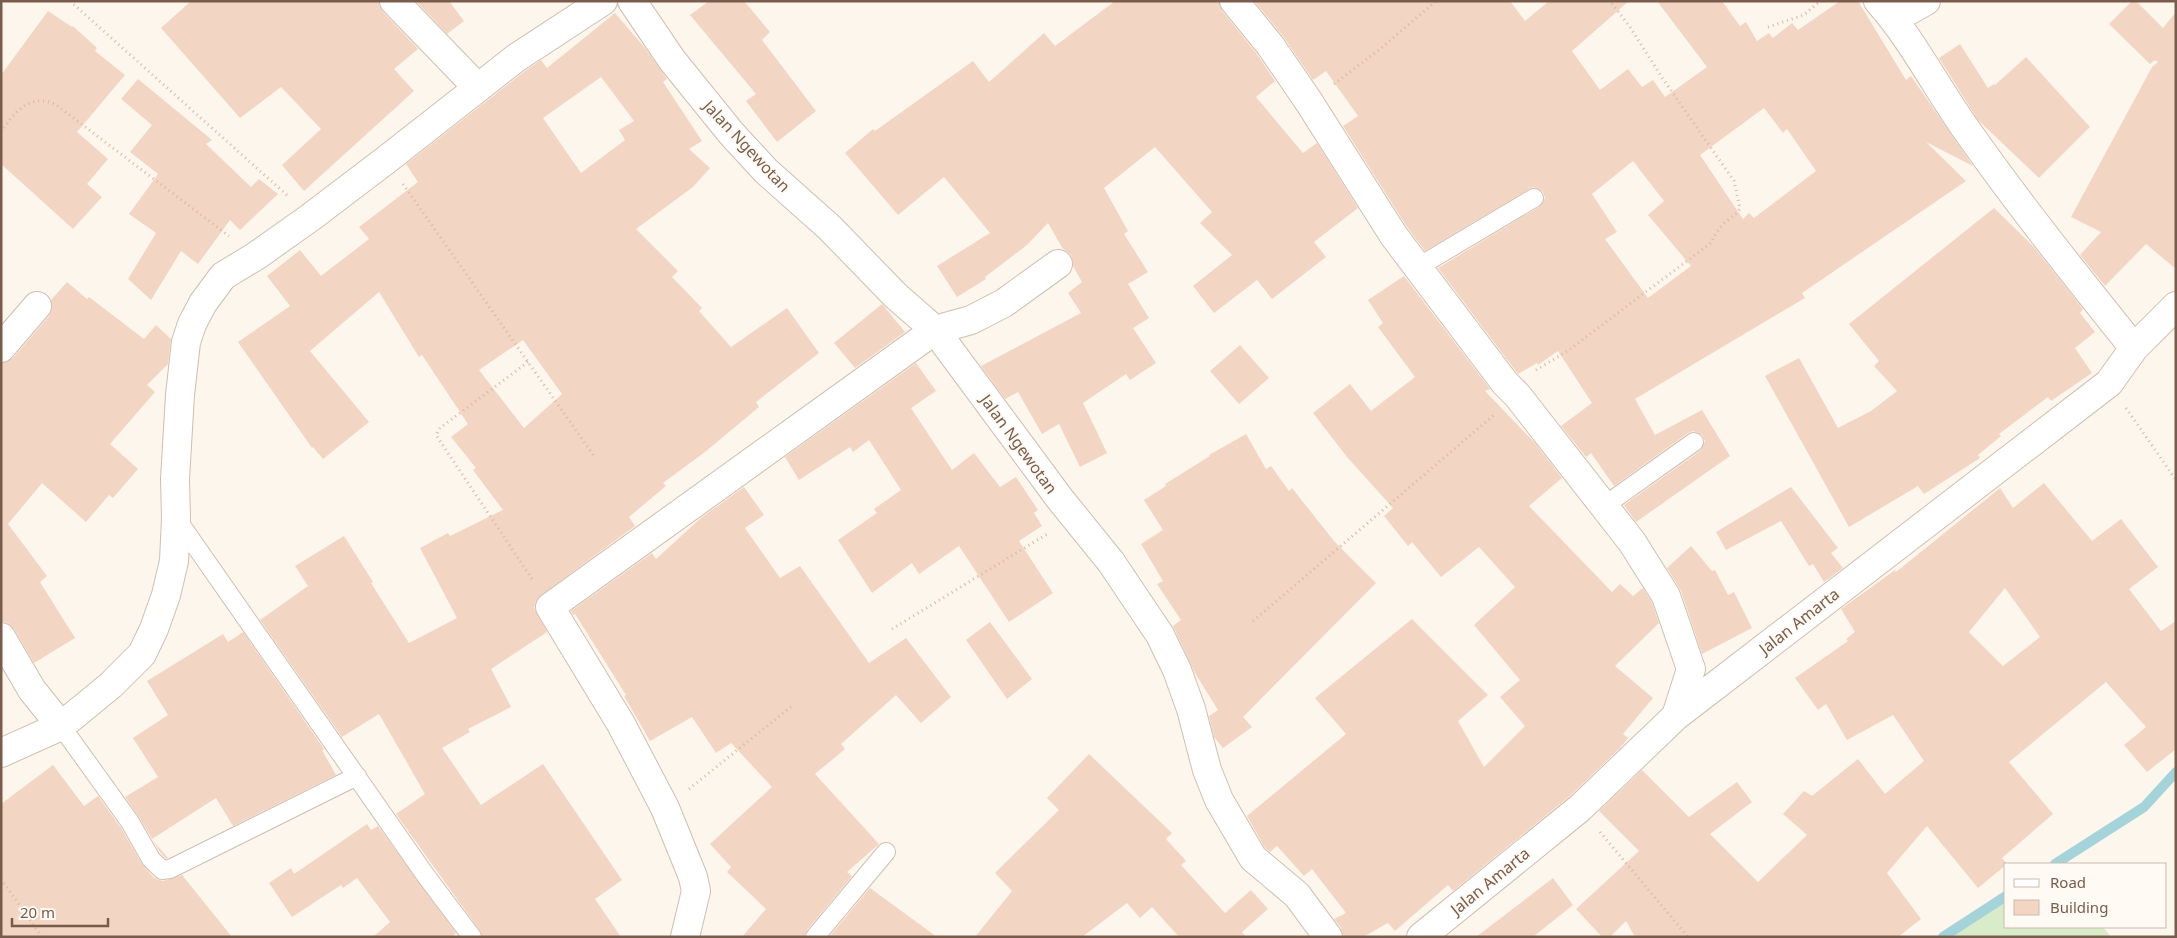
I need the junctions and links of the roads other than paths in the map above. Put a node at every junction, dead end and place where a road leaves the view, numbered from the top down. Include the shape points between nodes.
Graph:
1 (394, 1) edge
2 (603, 1) edge
3 (632, 1) edge
4 (1234, 1) edge
5 (1926, 1) edge
6 (1886, 10) edge
7 (477, 87) junction
8 (1534, 198) dead end
9 (1058, 264) dead end
10 (1418, 267) junction
11 (37, 306) dead end
12 (2176, 306) edge
13 (935, 330) junction
14 (1, 348) edge
15 (2134, 348) junction
16 (1694, 442) dead end
17 (1604, 506) junction
18 (176, 518) junction
19 (1, 636) edge
20 (1691, 668) junction
21 (1721, 682) junction
22 (1676, 716) junction
23 (61, 726) junction
24 (1, 753) edge
25 (357, 776) junction
26 (886, 852) dead end
27 (472, 937) edge
28 (685, 937) edge
29 (815, 937) edge
30 (1328, 937) edge
31 (1421, 937) edge

1 - 7 street
2 - 7 street
3 - 13 street, Jalan Ngewotan via 672,60 731,133 766,171
4 - 10 street via 1270,45 1394,236
5 - 6 street
6 - 15 street via 2016,200
7 - 18 street via 311,217 222,276 203,303 186,342 175,479
8 - 10 lane
9 - 13 street via 1004,303 971,320
10 - 17 street
11 - 14 street
12 - 15 street, Jalan Amarta
13 - 28 street via 550,607 620,724 665,808 696,891
13 - 30 street, Jalan Ngewotan via 1111,562 1160,635 1177,670 1207,770 1220,800 1253,858 1297,895
15 - 21 street, Jalan Amarta via 2109,383
16 - 17 lane
17 - 20 street via 1632,542 1666,596
18 - 23 street via 174,561 166,596 142,654 111,685
18 - 25 lane
19 - 23 street via 32,690
20 - 21 street
20 - 22 street
21 - 22 street, Jalan Amarta
22 - 31 street, Jalan Amarta via 1580,808
23 - 24 street
23 - 25 lane via 130,822 151,859 162,870 170,869
25 - 27 lane
26 - 29 lane

